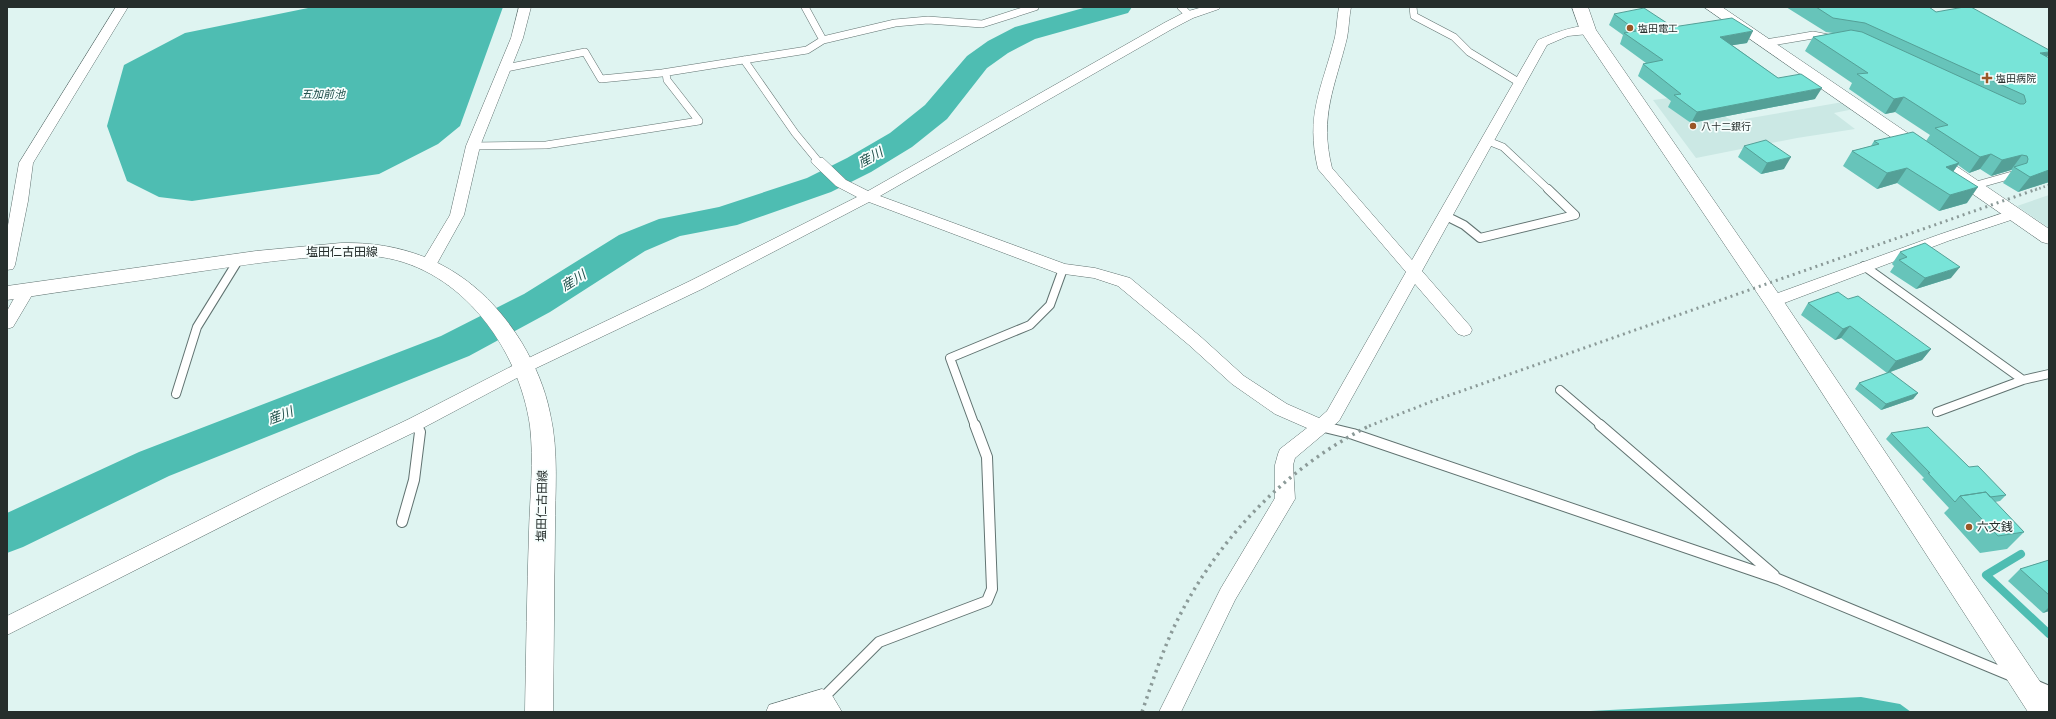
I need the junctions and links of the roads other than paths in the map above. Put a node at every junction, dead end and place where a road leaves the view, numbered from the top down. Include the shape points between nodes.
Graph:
1 (122, 7) edge
2 (525, 7) edge
3 (805, 7) edge
4 (1035, 7) edge
5 (1215, 7) edge
6 (1344, 7) edge
7 (1414, 7) edge
8 (1580, 7) edge
9 (1712, 7) edge
10 (1185, 11) edge
11 (1588, 30) junction
12 (1834, 38) edge
13 (823, 40) junction
14 (1766, 43) junction
15 (744, 60) junction
16 (506, 68) junction
17 (666, 73) junction
18 (1520, 83) junction
19 (1488, 141) junction
20 (473, 146) junction
21 (818, 161) joint
22 (2012, 175) dead end
23 (1974, 186) junction
24 (868, 197) junction
25 (14, 203) edge
26 (2015, 214) junction
27 (1446, 216) junction
28 (2049, 238) edge
29 (239, 259) junction
30 (7, 266) edge
31 (428, 266) junction
32 (1864, 266) junction
33 (1063, 269) junction
34 (1414, 274) junction
35 (27, 290) junction
36 (7, 293) edge
37 (1773, 300) junction
38 (7, 323) edge
39 (1464, 330) dead end
40 (524, 367) junction
41 (2049, 374) edge
42 (2023, 380) junction
43 (1560, 390) dead end
44 (176, 394) dead end
45 (1937, 412) dead end
46 (415, 424) junction
47 (1320, 426) junction
48 (402, 522) dead end
49 (1778, 579) junction
50 (7, 626) edge
51 (2024, 681) junction
52 (2049, 691) edge
53 (826, 706) edge
54 (539, 712) edge
55 (777, 712) edge
56 (1170, 712) edge
57 (2044, 712) edge

1 - 25 street via 26,163
2 - 16 street
3 - 13 lane
4 - 13 lane via 982,24 928,20 895,23
5 - 10 street
6 - 34 street via 1341,36 1320,111 1319,149 1325,169
7 - 18 lane via 1414,16 1454,37 1469,52
8 - 11 street
9 - 14 street
10 - 24 street
11 - 18 street via 1565,33 1542,43
11 - 37 street
12 - 14 lane via 1813,36
13 - 15 lane via 807,50
14 - 23 street
15 - 17 lane
15 - 21 lane via 795,133
16 - 17 lane via 584,52 601,79
16 - 20 street
17 - 20 lane via 667,80 698,121 546,145
18 - 19 street
19 - 27 street
19 - 27 lane via 1503,147 1575,215 1480,238 1464,225
20 - 31 street via 457,215
21 - 24 street via 841,183
22 - 23 lane
23 - 26 street
24 - 33 street
24 - 40 street via 696,285
25 - 30 street
26 - 28 street
26 - 32 street
27 - 34 street
29 - 31 street, 塩田仁古田線 via 343,249 380,251 407,257
29 - 35 street, 塩田仁古田線
29 - 44 lane via 196,327
31 - 40 street, 塩田仁古田線 via 460,285 477,300 496,320
32 - 37 street
32 - 42 lane
33 - 47 street via 1095,273 1124,282 1196,341 1238,380 1281,409
33 - 53 lane via 1050,304 1030,325 950,358 988,457 992,589 987,601 879,642
34 - 39 street
34 - 47 street via 1333,416
35 - 36 street, 塩田仁古田線
35 - 38 street
37 - 51 street
40 - 46 street
40 - 54 street, 塩田仁古田線 via 540,414 543,459
41 - 42 lane
42 - 45 lane
43 - 49 lane
46 - 48 lane via 420,432 414,480
46 - 50 street via 271,493
47 - 49 lane via 1353,434
47 - 56 street via 1287,454 1284,465 1285,499 1228,594
49 - 51 lane
51 - 52 lane
51 - 57 street
53 - 55 street

